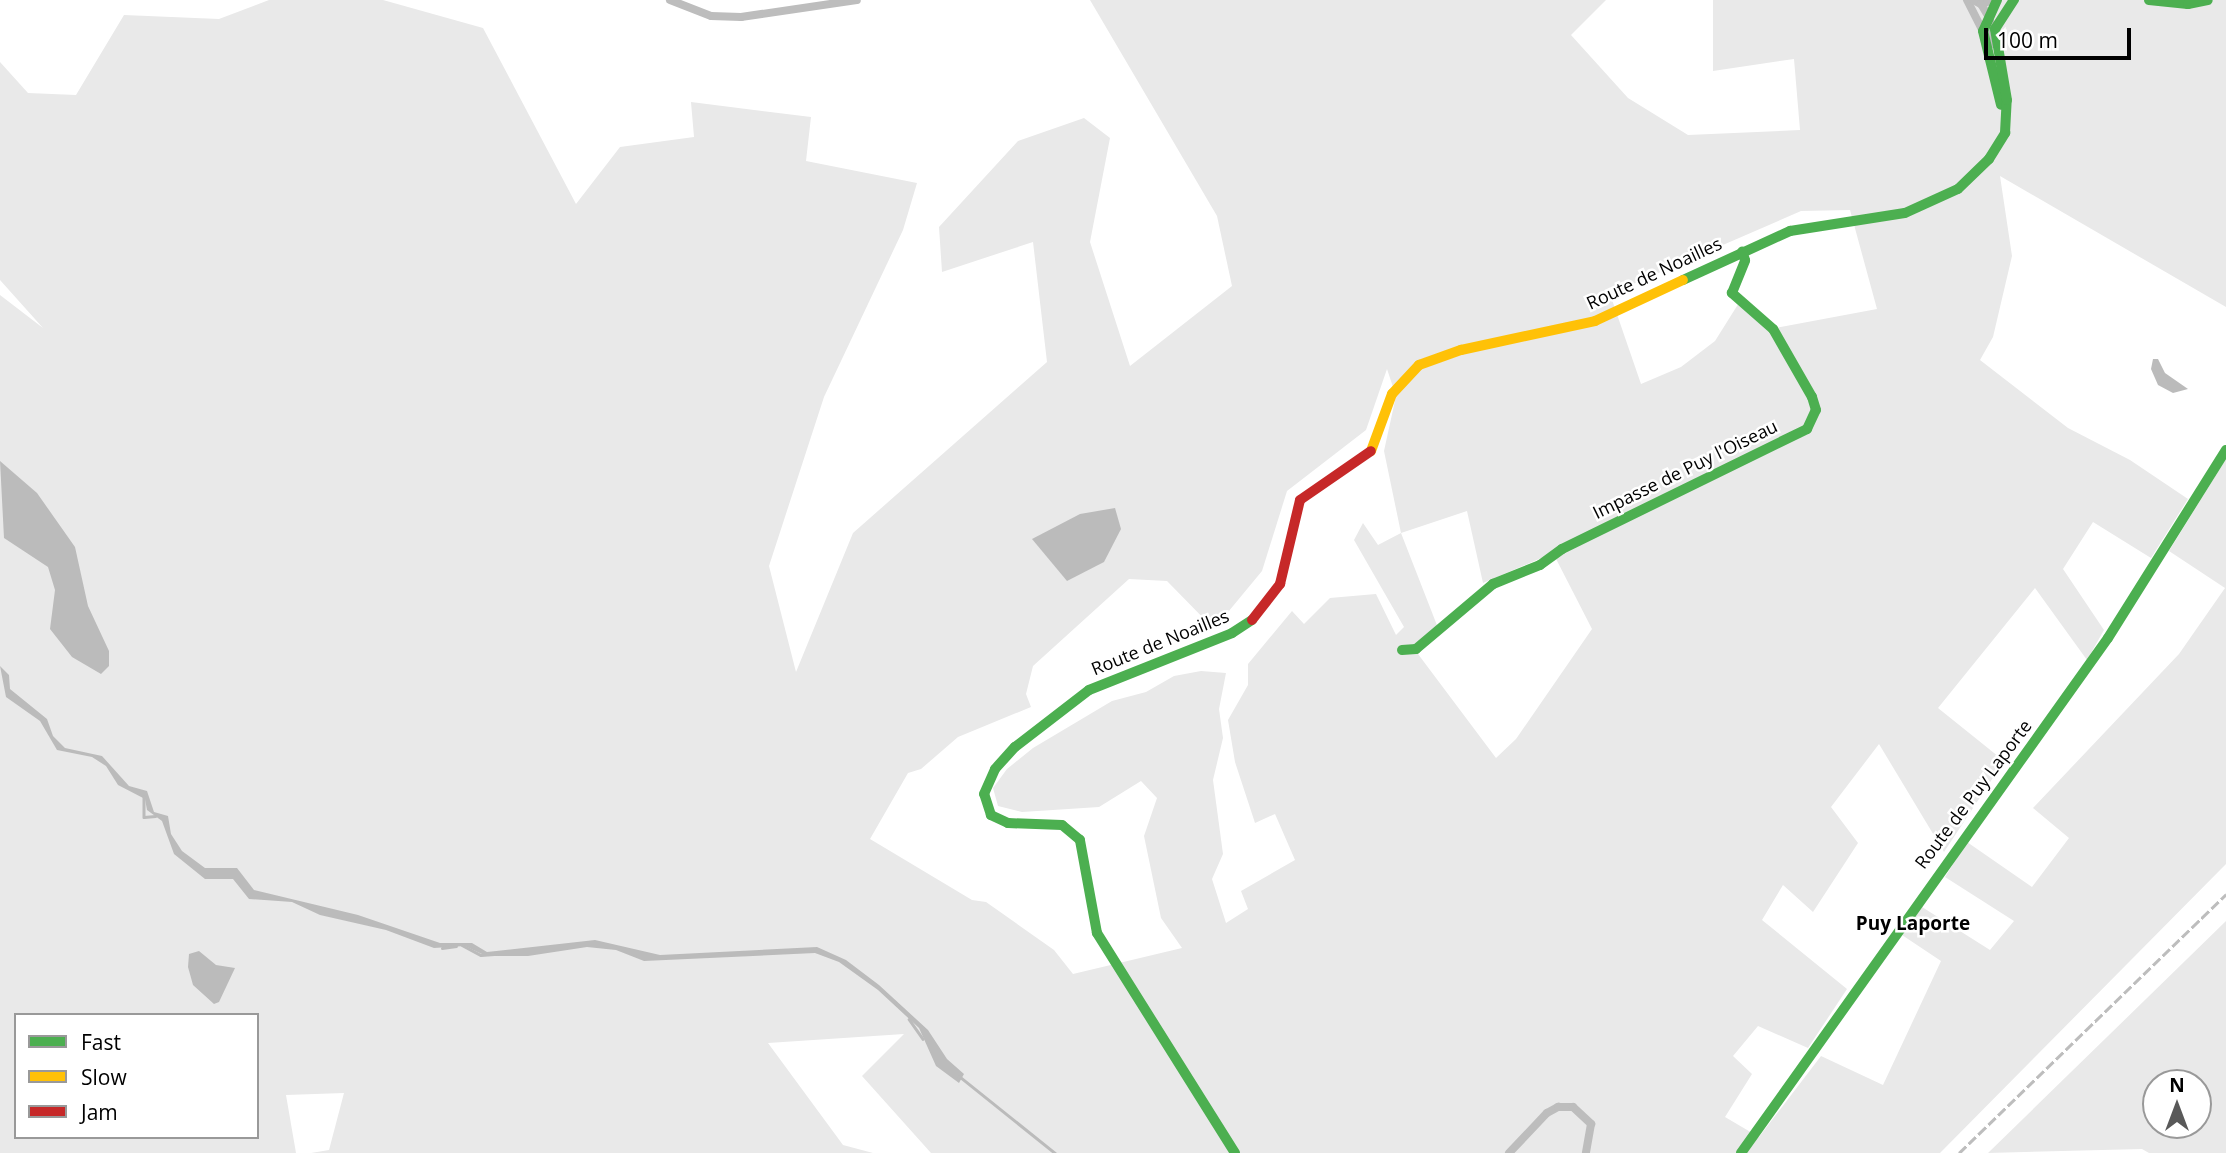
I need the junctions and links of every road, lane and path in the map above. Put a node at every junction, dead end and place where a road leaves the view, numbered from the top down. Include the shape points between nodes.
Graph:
1 (670, 0) edge
2 (857, 0) edge
3 (1967, 0) edge
4 (1995, 0) edge
5 (2014, 0) edge
6 (2149, 0) edge
7 (2208, 0) edge
8 (1977, 2) edge
9 (2001, 14) junction
10 (1985, 17) junction
11 (2005, 88) junction
12 (1998, 146) junction
13 (1742, 251) junction
14 (2226, 450) edge
15 (1402, 650) dead end
16 (1235, 1153) edge
17 (1510, 1153) edge
18 (1586, 1153) edge
19 (1741, 1153) edge

1 - 2 street via 711,16 741,17
3 - 10 street
4 - 8 street
4 - 10 main road
5 - 9 main road
6 - 7 main road via 2188,4
8 - 10 street
9 - 10 street
9 - 11 main road, Route de Noailles via 1995,39
10 - 11 street via 1990,49
10 - 12 main road via 1983,32 2002,111
11 - 12 main road, Route de Noailles via 2008,120
12 - 13 main road, Route de Noailles via 1968,181 1929,205 1894,215 1807,226
13 - 15 main road, Impasse de Puy l'Oiseau via 1745,260 1732,293 1773,329 1812,397 1816,410 1807,429 1574,543 1540,565 1493,584 1416,649
13 - 16 main road, Route de Noailles via 1595,321 1438,356 1408,372 1392,394 1377,443 1369,454 1300,500 1280,584 1254,619 1218,639 1089,690 1015,747 992,774 984,797 991,816 1008,823 1062,825 1080,840 1097,933
14 - 19 main road, Route de Puy Laporte via 2108,638
17 - 18 street via 1558,1107 1573,1107 1591,1124

